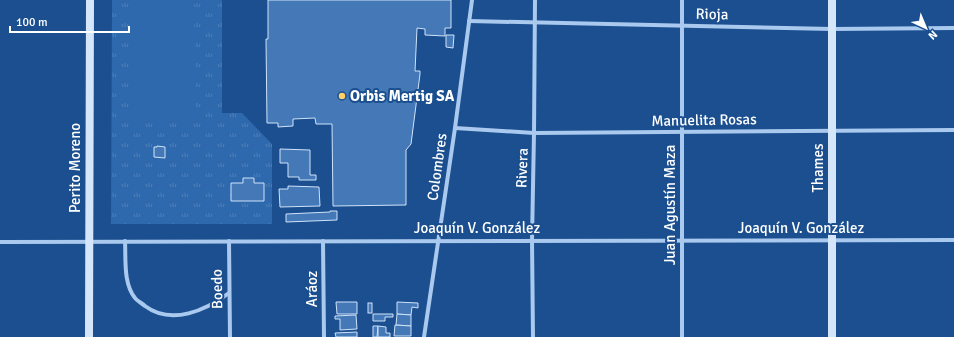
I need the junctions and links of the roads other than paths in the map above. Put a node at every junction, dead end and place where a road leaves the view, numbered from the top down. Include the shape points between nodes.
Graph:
1 (90, 0) edge
2 (472, 0) edge
3 (535, 0) edge
4 (682, 0) edge
5 (832, 0) edge
6 (469, 21) junction
7 (535, 22) junction
8 (681, 26) junction
9 (954, 28) edge
10 (832, 29) junction
11 (455, 128) junction
12 (832, 130) junction
13 (954, 130) edge
14 (681, 132) junction
15 (534, 133) junction
16 (532, 240) junction
17 (682, 240) junction
18 (832, 240) junction
19 (954, 240) edge
20 (89, 241) junction
21 (125, 241) junction
22 (229, 241) junction
23 (324, 241) junction
24 (438, 241) junction
25 (0, 242) edge
26 (229, 293) junction
27 (89, 337) edge
28 (230, 337) edge
29 (324, 337) edge
30 (424, 337) edge
31 (533, 337) edge
32 (682, 337) edge
33 (832, 337) edge

1 - 20 street, Perito Moreno
2 - 6 street, Colombres
3 - 7 street, Rivera
4 - 8 street, Juan Agustín Maza
5 - 10 street, Thames
6 - 7 street, Rioja
6 - 11 street, Colombres
7 - 8 street, Rioja
7 - 15 street, Rivera
8 - 10 street, Rioja
8 - 14 street, Juan Agustín Maza
9 - 10 street, Rioja
10 - 12 street, Thames
11 - 15 street, Manuelita Rosas
11 - 24 street, Colombres
12 - 13 street, Manuelita Rosas
12 - 14 street, Manuelita Rosas
12 - 18 street, Thames
14 - 15 street, Manuelita Rosas
14 - 17 street, Juan Agustín Maza
15 - 16 street, Rivera
16 - 17 street, Joaquín V. González
16 - 24 street, Joaquín V. González
16 - 31 street, Rivera
17 - 18 street, Joaquín V. González
17 - 32 street, Juan Agustín Maza
18 - 19 street, Joaquín V. González
18 - 33 street, Thames
20 - 21 street, Joaquín V. González
20 - 25 street, Joaquín V. González
20 - 27 street, Perito Moreno
21 - 22 street, Joaquín V. González
21 - 26 street via 128,284 135,298 148,308 162,314 197,312
22 - 23 street, Joaquín V. González
22 - 26 street, Boedo
23 - 24 street, Joaquín V. González
23 - 29 street, Aráoz
24 - 30 street, Colombres
26 - 28 street, Boedo

